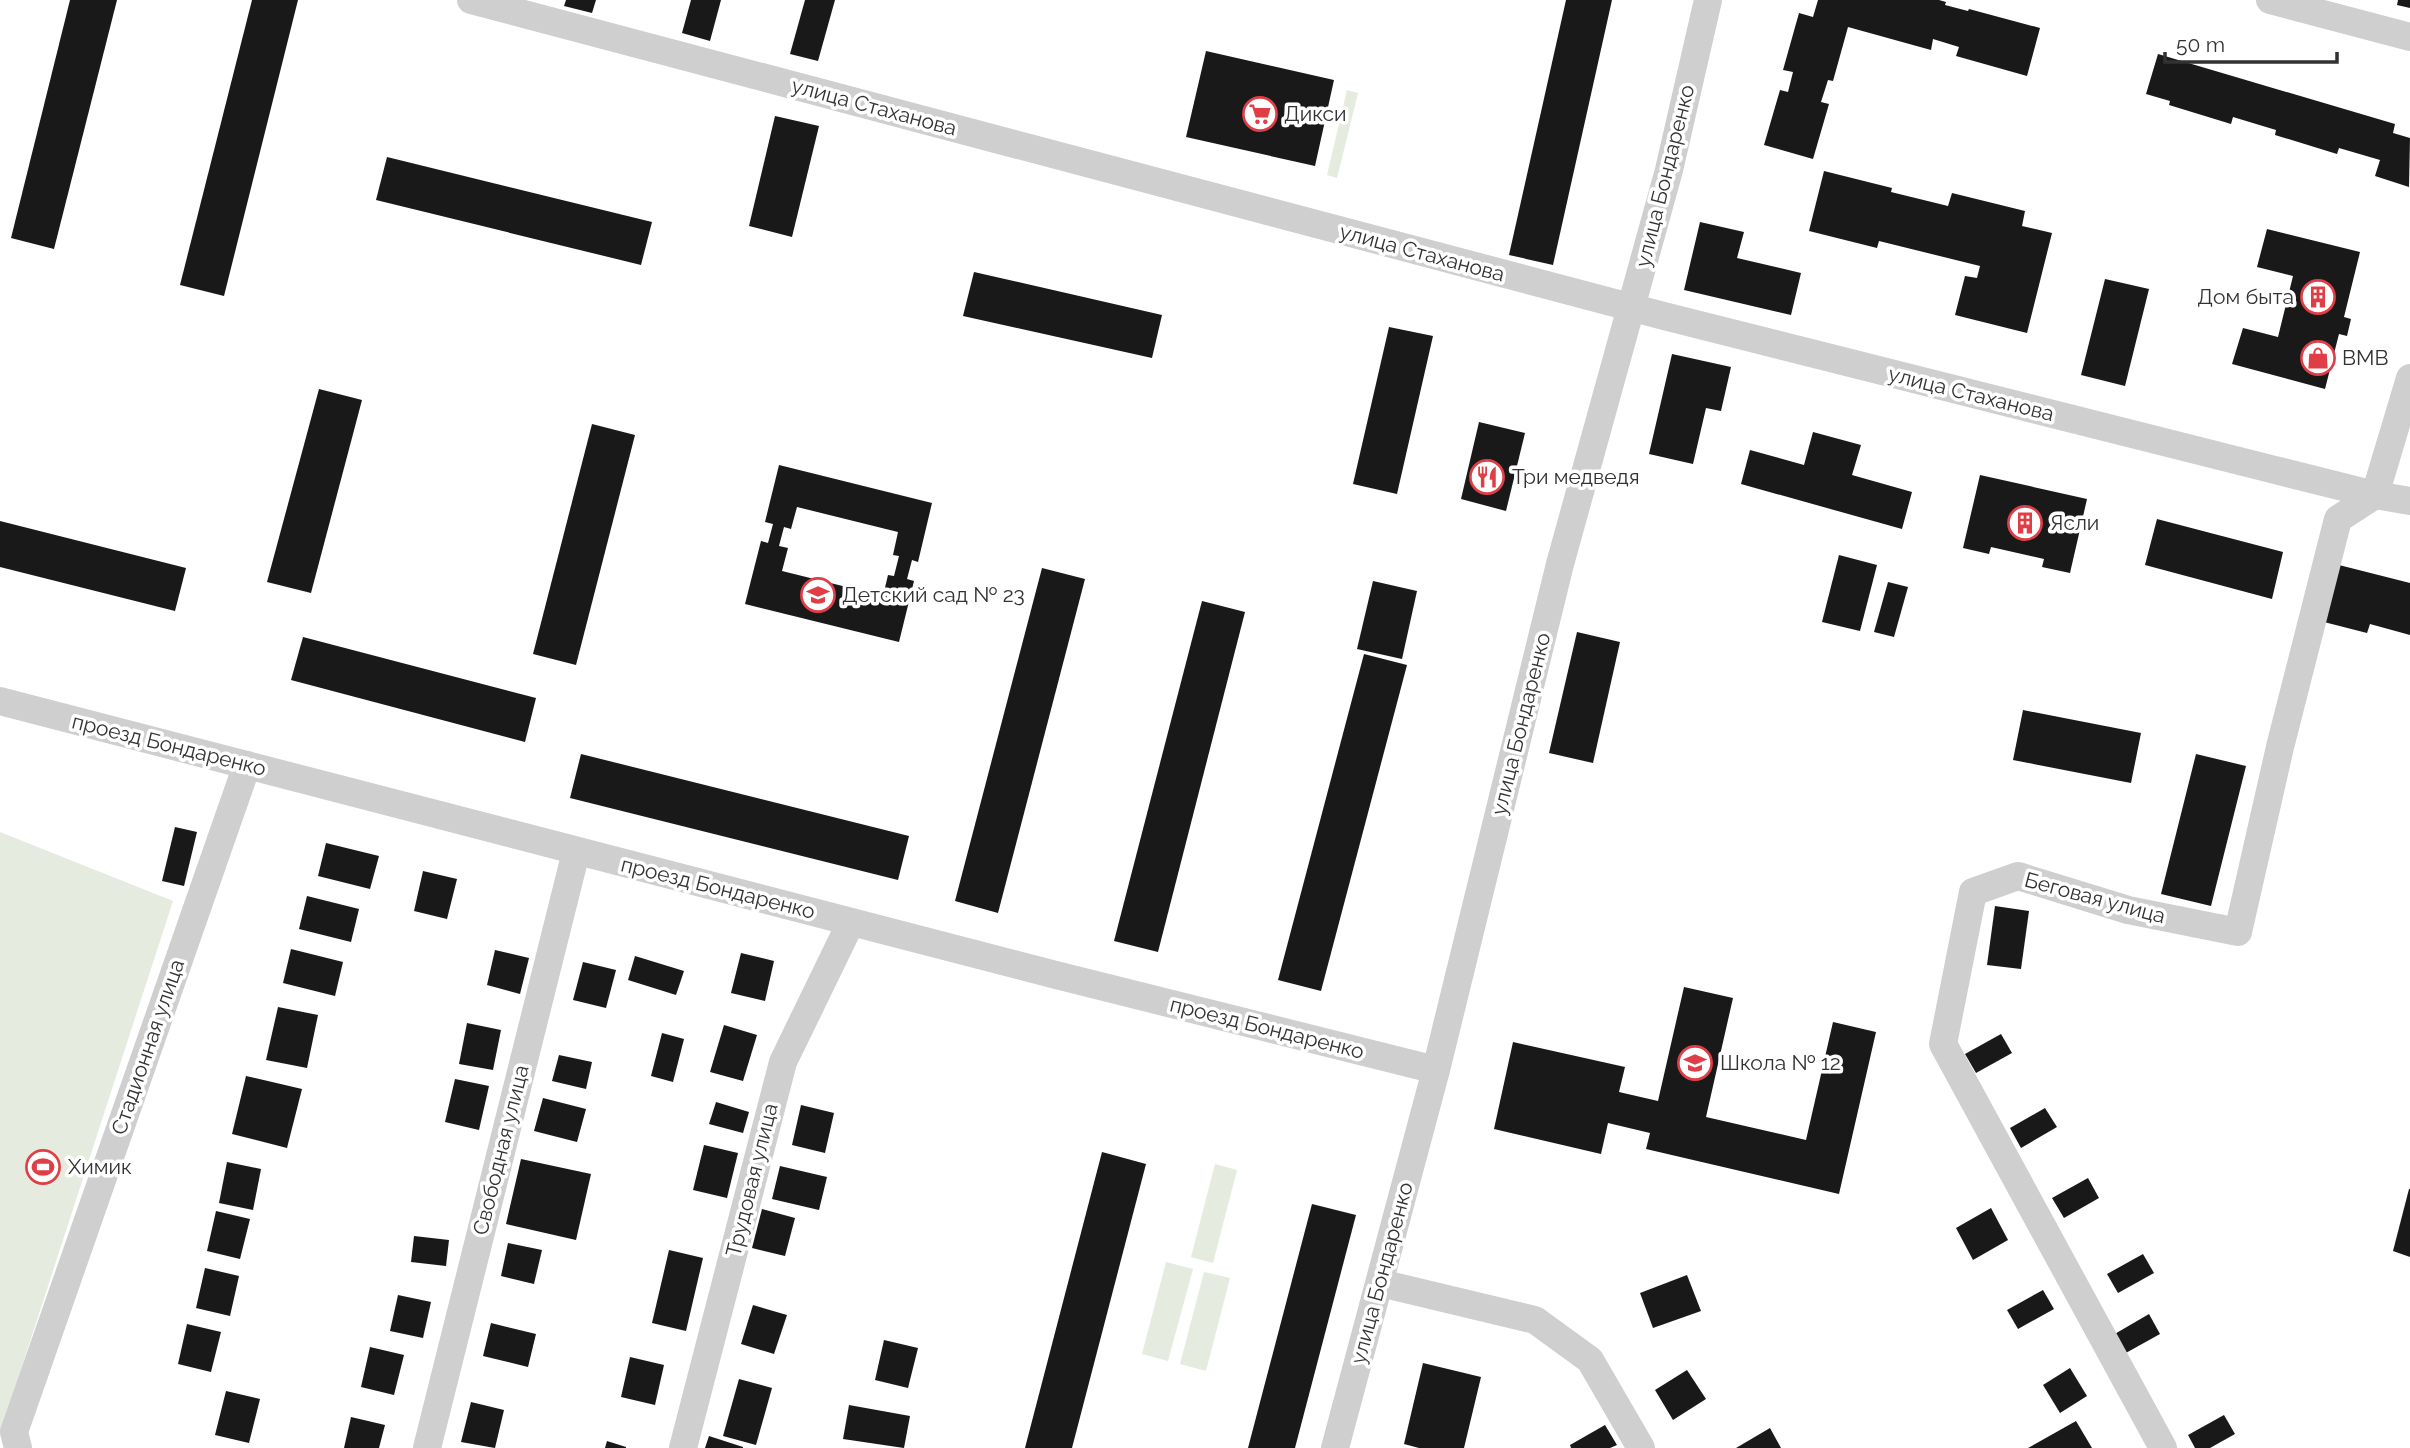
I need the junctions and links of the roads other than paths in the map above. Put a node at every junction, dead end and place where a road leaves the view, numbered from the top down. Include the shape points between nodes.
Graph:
1 (471, 0) edge
2 (1708, 0) edge
3 (2270, 0) edge
4 (2410, 37) edge
5 (1631, 308) junction
6 (2410, 378) edge
7 (2375, 495) junction
8 (2410, 500) edge
9 (0, 701) edge
10 (247, 765) junction
11 (576, 852) junction
12 (850, 922) junction
13 (1436, 1070) junction
14 (1380, 1283) junction
15 (18, 1448) edge
16 (427, 1448) edge
17 (683, 1448) edge
18 (1335, 1448) edge
19 (1641, 1448) edge
20 (2163, 1448) edge

1 - 5 street, улица Стаханова
2 - 5 street, улица Бондаренко
3 - 4 street
5 - 7 street, улица Стаханова
5 - 13 street, улица Бондаренко via 1560,565
6 - 7 street
7 - 8 street, улица Стаханова
7 - 20 street, Беговая улица via 2338,519 2238,932 2128,910 2018,876 1973,892 1943,1044
9 - 10 street, проезд Бондаренко
10 - 11 street, проезд Бондаренко
10 - 15 street, Стадионная улица via 14,1432
11 - 12 street, проезд Бондаренко
11 - 16 street, Свободная улица
12 - 13 street, проезд Бондаренко
12 - 17 street, Трудовая улица via 783,1062
13 - 14 street, улица Бондаренко
14 - 18 street, улица Бондаренко
14 - 19 street via 1535,1320 1590,1360

